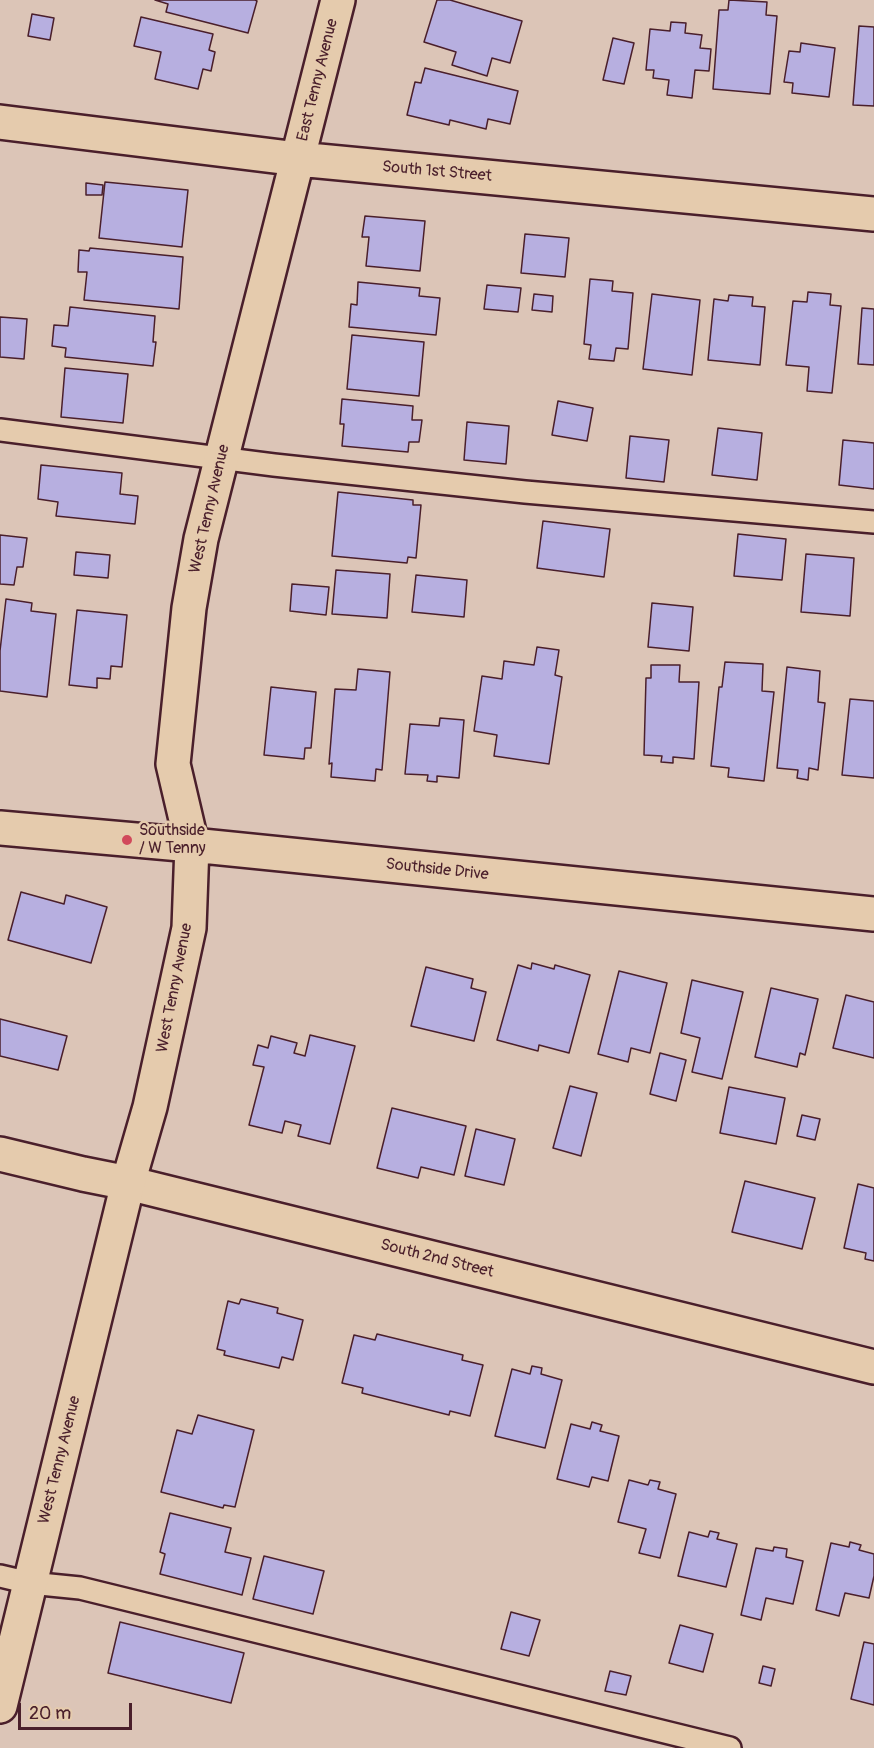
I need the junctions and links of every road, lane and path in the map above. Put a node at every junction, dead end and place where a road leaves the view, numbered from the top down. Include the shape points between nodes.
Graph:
1 (338, 0) edge
2 (0, 122) edge
3 (298, 159) junction
4 (874, 214) edge
5 (0, 430) edge
6 (221, 458) junction
7 (874, 522) edge
8 (0, 828) edge
9 (192, 845) junction
10 (874, 914) edge
11 (0, 1154) edge
12 (128, 1183) junction
13 (874, 1367) edge
14 (15, 1579) edge
15 (1, 1701) edge
16 (730, 1748) edge

1 - 3 street, East Tenny Avenue
2 - 3 street, South 1st Street
3 - 4 street, South 1st Street
3 - 6 street, West Tenny Avenue
5 - 6 lane
6 - 7 lane via 525,492
6 - 9 street, West Tenny Avenue via 189,608 174,764
8 - 9 street, Southside Drive
9 - 10 street, Southside Drive
9 - 12 street, West Tenny Avenue via 189,928 150,1107
11 - 12 street, South 2nd Street
12 - 13 street, South 2nd Street
12 - 14 street, West Tenny Avenue
14 - 15 street, West Tenny Avenue
14 - 16 lane via 80,1588

